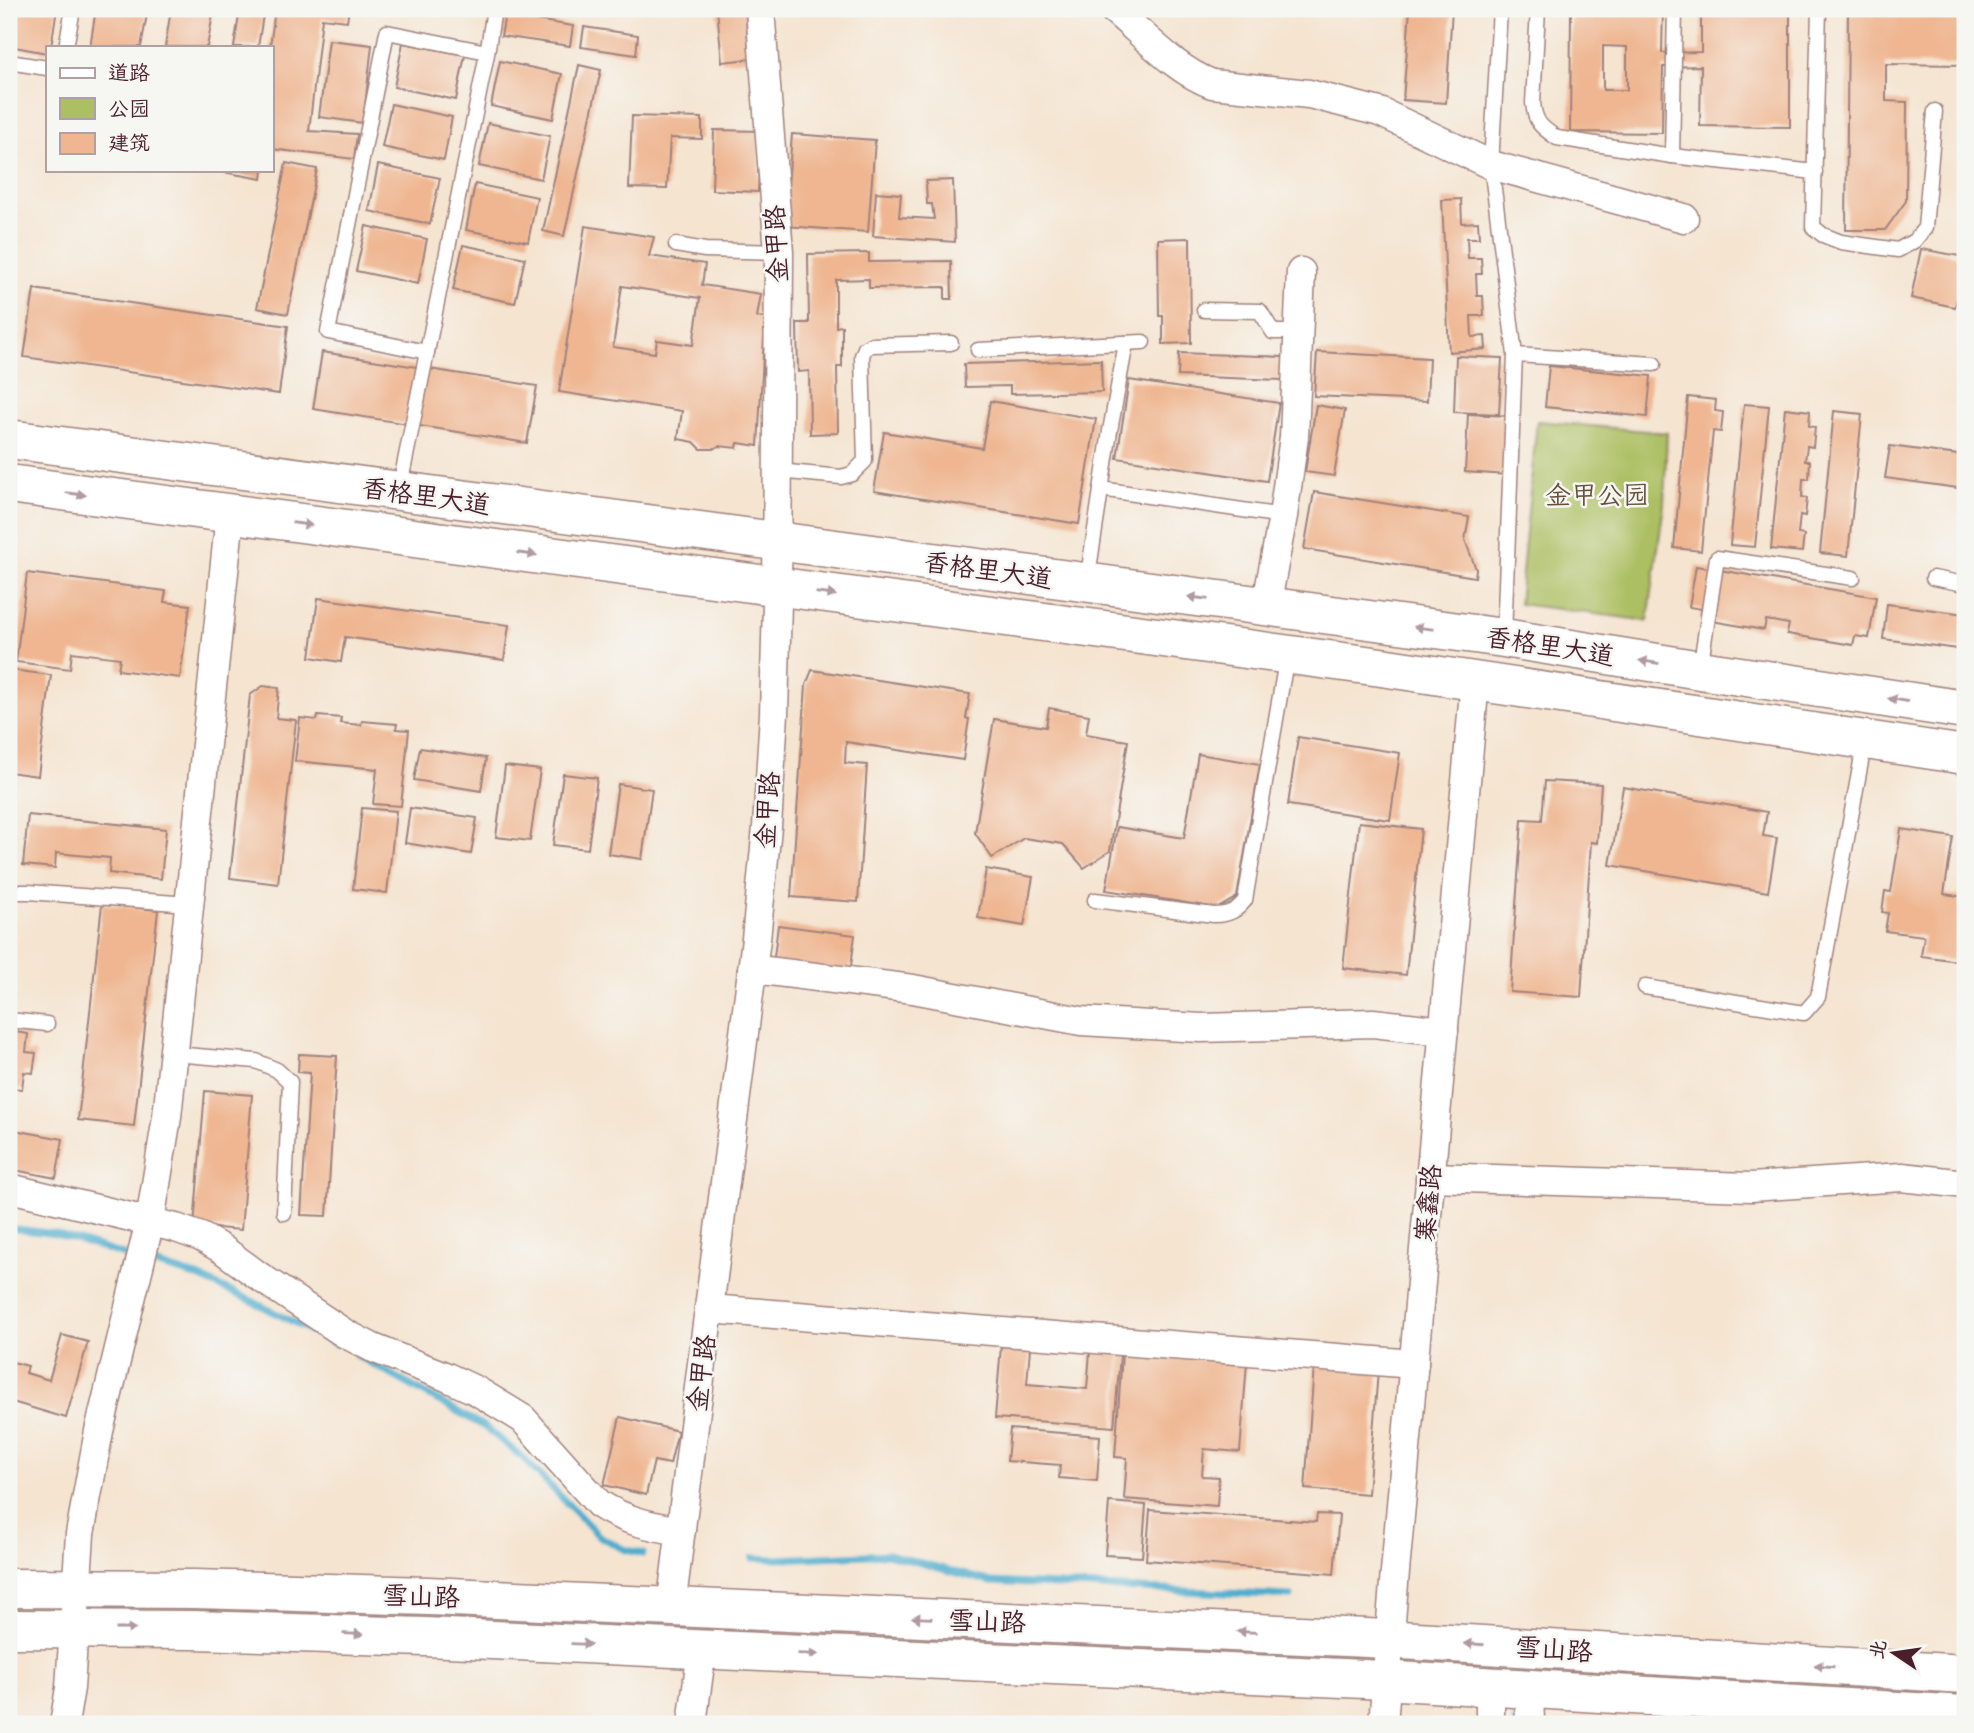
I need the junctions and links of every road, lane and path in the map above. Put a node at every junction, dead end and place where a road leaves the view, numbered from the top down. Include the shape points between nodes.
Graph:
1 (73, 9) edge
2 (494, 9) edge
3 (760, 9) edge
4 (1113, 9) edge
5 (1500, 9) edge
6 (1538, 9) edge
7 (1675, 9) edge
8 (1819, 9) edge
9 (66, 46) edge
10 (487, 52) junction
11 (9, 62) edge
12 (46, 68) edge
13 (1935, 111) dead end
14 (1672, 156) junction
15 (1490, 165) junction
16 (1815, 172) junction
17 (1684, 218) dead end
18 (676, 245) dead end
19 (779, 252) junction
20 (1301, 272) dead end
21 (1204, 310) dead end
22 (1298, 332) junction
23 (1143, 342) dead end
24 (951, 343) dead end
25 (1126, 343) junction
26 (978, 350) dead end
27 (427, 352) junction
28 (1515, 355) junction
29 (1654, 364) dead end
30 (9, 439) edge
31 (778, 471) junction
32 (9, 484) edge
33 (1101, 489) junction
34 (399, 492) junction
35 (230, 515) junction
36 (1283, 516) junction
37 (778, 542) junction
38 (1853, 578) dead end
39 (1933, 578) dead end
40 (1087, 583) junction
41 (1965, 584) edge
42 (777, 587) junction
43 (1266, 607) junction
44 (1504, 638) junction
45 (1287, 655) junction
46 (1700, 670) junction
47 (1475, 681) junction
48 (1965, 710) edge
49 (1865, 740) junction
50 (1965, 755) edge
51 (9, 892) edge
52 (1095, 900) dead end
53 (189, 904) junction
54 (752, 970) junction
55 (1645, 987) dead end
56 (9, 1020) edge
57 (47, 1024) dead end
58 (1444, 1031) junction
59 (174, 1054) junction
60 (1430, 1177) junction
61 (1965, 1184) edge
62 (9, 1189) edge
63 (284, 1213) dead end
64 (150, 1221) junction
65 (709, 1309) junction
66 (1414, 1364) junction
67 (681, 1531) junction
68 (9, 1588) edge
69 (77, 1588) junction
70 (671, 1607) junction
71 (9, 1629) edge
72 (74, 1629) junction
73 (1389, 1639) junction
74 (702, 1650) junction
75 (1965, 1674) edge
76 (1386, 1680) junction
77 (1490, 1686) junction
78 (1529, 1707) edge
79 (1965, 1715) edge
80 (1821, 1716) edge
81 (64, 1724) edge
82 (692, 1724) edge
83 (1382, 1724) edge
84 (1490, 1724) edge

1 - 9 lane
2 - 10 lane
3 - 19 street, 金甲路
4 - 15 street via 1198,78 1309,94 1380,112
5 - 15 lane
6 - 14 lane via 1533,103 1534,117 1542,128 1557,138
7 - 14 lane
8 - 16 lane
10 - 27 lane
10 - 27 lane via 387,32 328,332
11 - 12 lane
13 - 16 lane via 1925,228 1898,250 1841,242 1813,227
14 - 16 lane
15 - 17 street
15 - 28 lane
18 - 19 lane
19 - 31 street, 金甲路
20 - 22 street
21 - 22 lane via 1260,311 1273,332
22 - 36 street via 1294,437
23 - 25 lane
24 - 31 lane via 865,348 865,460 852,474 841,477
25 - 26 lane
25 - 33 lane
27 - 34 lane
28 - 29 lane
28 - 44 lane
30 - 34 main road, 香格里大道
31 - 37 street, 金甲路
32 -> 35 main road, 香格里大道
33 - 36 lane
33 - 40 lane
34 - 37 main road, 香格里大道
35 -> 42 main road, 香格里大道
35 - 53 street
36 - 43 street
37 - 40 main road, 香格里大道
37 - 42 street, 金甲路
38 - 46 lane via 1717,558
39 - 41 lane
43 -> 40 main road, 香格里大道
42 -> 45 main road, 香格里大道
42 - 54 street, 金甲路 via 774,714
44 -> 43 main road, 香格里大道
46 -> 44 main road, 香格里大道
45 - 47 main road, 香格里大道
45 - 52 lane via 1241,906 1221,915
48 -> 46 main road, 香格里大道
47 - 49 main road, 香格里大道
47 - 58 street, 寨鑫路
49 - 50 main road, 香格里大道
49 - 55 lane via 1818,997 1804,1013
51 - 53 lane
53 - 59 street
54 - 58 street via 913,989 1081,1021 1201,1028 1373,1023
54 - 65 street, 金甲路
56 - 57 lane
58 - 60 street, 寨鑫路
59 - 63 lane via 256,1061 290,1082
59 - 64 street
60 - 61 street via 1751,1187 1902,1177
60 - 66 street, 寨鑫路
62 - 64 street
64 - 67 street via 222,1249 344,1333 501,1405 523,1419 609,1510 632,1521
64 - 69 street via 99,1431 80,1534
65 - 66 street
65 - 67 street, 金甲路
66 - 73 street, 寨鑫路
67 - 70 street, 金甲路
68 - 69 main road, 雪山路
69 - 70 main road, 雪山路 via 312,1591
69 - 72 street
73 -> 70 main road, 雪山路
71 - 72 main road, 雪山路
72 -> 74 main road, 雪山路 via 310,1633
72 - 81 street
75 -> 73 main road, 雪山路
73 - 76 street, 寨鑫路
74 -> 76 main road, 雪山路
74 - 82 street
76 - 77 main road, 雪山路
76 - 83 street, 寨鑫路
77 - 78 main road, 雪山路
77 - 84 street
78 - 80 main road, 雪山路
79 - 80 main road, 雪山路

